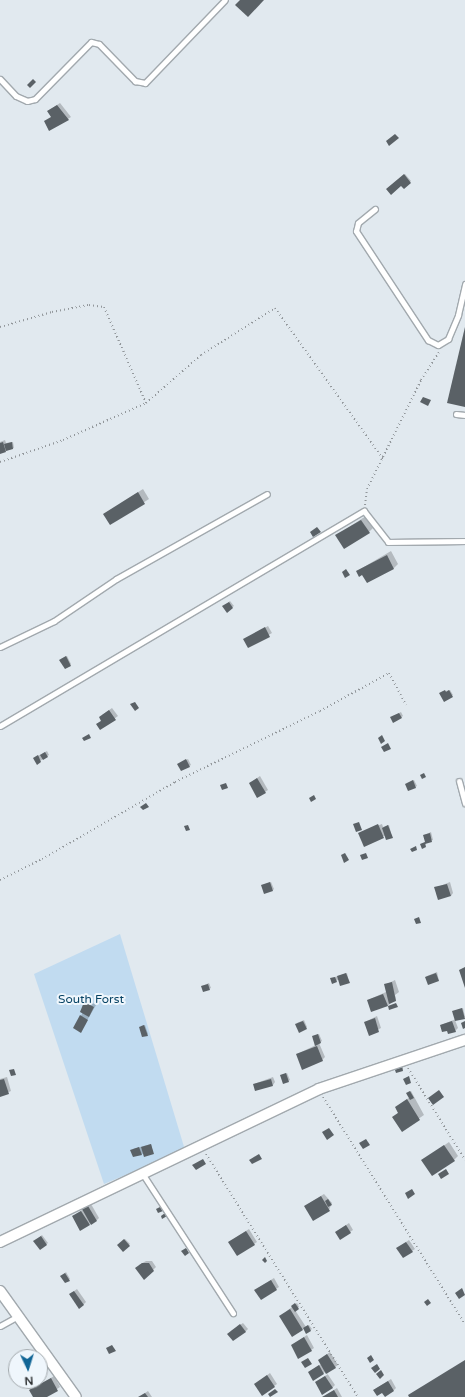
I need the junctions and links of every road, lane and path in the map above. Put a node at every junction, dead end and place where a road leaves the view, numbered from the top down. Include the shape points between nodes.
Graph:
1 (225, 0) edge
2 (0, 79) edge
3 (375, 210) dead end
4 (465, 284) edge
5 (0, 327) edge
6 (448, 339) junction
7 (146, 403) junction
8 (456, 414) dead end
9 (465, 415) edge
10 (383, 458) junction
11 (0, 462) edge
12 (267, 494) dead end
13 (364, 511) junction
14 (465, 542) edge
15 (0, 647) edge
16 (406, 705) dead end
17 (0, 726) edge
18 (459, 781) dead end
19 (465, 803) edge
20 (0, 880) edge
21 (465, 1040) edge
22 (404, 1060) junction
23 (318, 1089) junction
24 (200, 1145) junction
25 (465, 1160) edge
26 (141, 1172) junction
27 (0, 1242) edge
28 (0, 1291) edge
29 (233, 1313) dead end
30 (18, 1316) junction
31 (465, 1324) edge
32 (0, 1326) edge
33 (76, 1397) edge
34 (358, 1397) edge

1 - 2 lane via 145,83 135,81 99,44 91,42 35,99 26,101 16,96
3 - 6 lane via 358,223 356,231 428,340 438,345
4 - 6 lane via 458,315
5 - 7 path via 88,305 104,307
6 - 10 path via 421,380
7 - 10 path via 201,355 275,308
7 - 11 path via 63,440
8 - 9 lane
10 - 13 path via 368,489
12 - 15 lane via 116,579 54,621
13 - 14 lane via 388,542
13 - 17 lane
16 - 20 path via 389,673 320,711 175,782 42,859
18 - 19 lane
21 - 22 street
22 - 23 street
22 - 25 path
23 - 24 street
23 - 31 path
24 - 26 street
24 - 34 path
26 - 27 street
26 - 29 lane
28 - 30 street
30 - 32 lane
30 - 33 street

